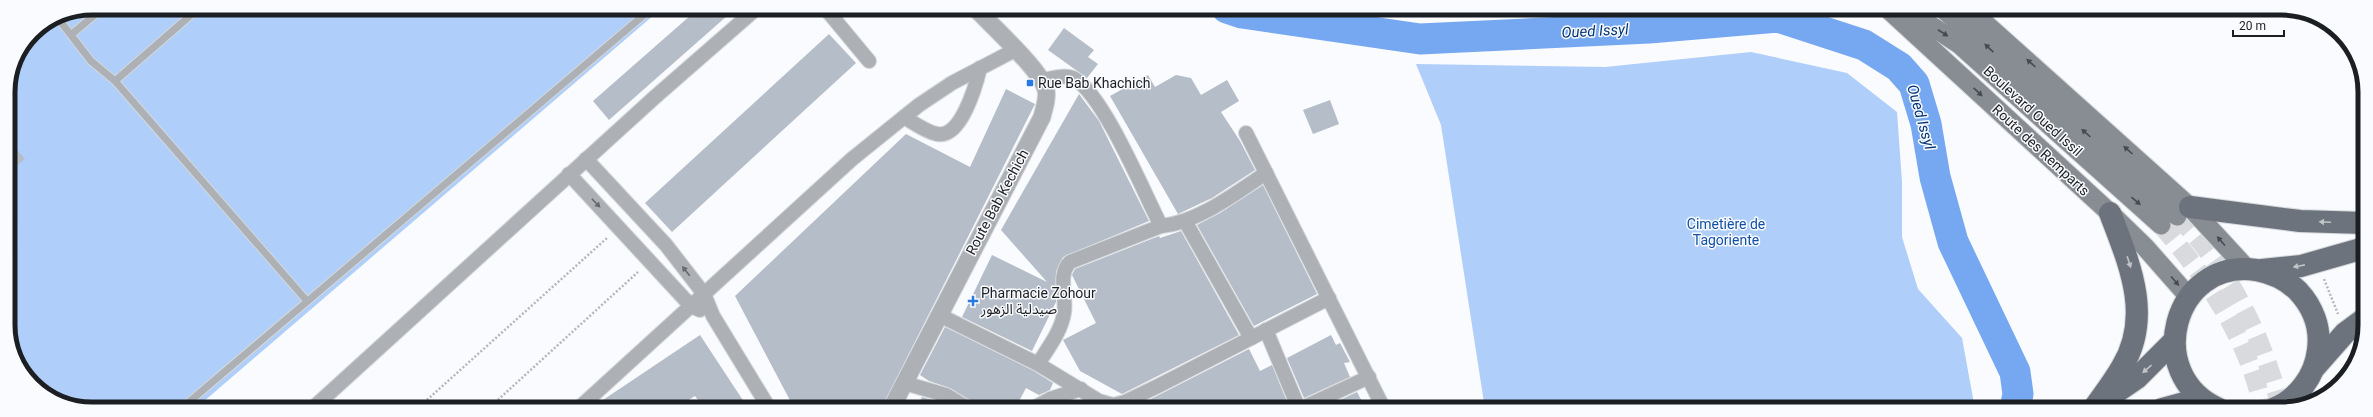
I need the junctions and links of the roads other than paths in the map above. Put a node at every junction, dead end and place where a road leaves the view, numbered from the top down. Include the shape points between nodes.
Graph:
1 (95, 15) edge
2 (191, 15) edge
3 (644, 15) edge
4 (749, 15) edge
5 (831, 15) edge
6 (982, 15) edge
7 (1895, 15) edge
8 (1903, 15) edge
9 (1950, 15) edge
10 (1975, 15) edge
11 (62, 22) edge
12 (72, 34) junction
13 (1015, 50) junction
14 (869, 61) dead end
15 (980, 68) junction
16 (1042, 80) junction
17 (115, 81) junction
18 (904, 116) junction
19 (1246, 133) dead end
20 (586, 159) junction
21 (1266, 173) junction
22 (570, 174) junction
23 (2184, 211) junction
24 (2110, 213) junction
25 (1185, 221) junction
26 (2358, 223) edge
27 (2161, 225) tunnel mouth
28 (1161, 226) junction
29 (2358, 250) edge
30 (2253, 270) junction
31 (704, 294) junction
32 (1329, 298) junction
33 (2189, 298) junction
34 (307, 301) junction
35 (691, 306) junction
36 (938, 315) junction
37 (713, 316) junction
38 (2358, 323) edge
39 (1266, 330) junction
40 (1251, 338) junction
41 (2174, 341) junction
42 (1038, 364) junction
43 (2313, 369) junction
44 (1369, 378) junction
45 (904, 383) junction
46 (1081, 389) junction
47 (2301, 398) edge
48 (2287, 401) edge
49 (189, 402) edge
50 (320, 402) edge
51 (590, 402) edge
52 (765, 402) edge
53 (894, 402) edge
54 (958, 402) edge
55 (1045, 402) edge
56 (1101, 402) edge
57 (1125, 402) edge
58 (1297, 402) edge
59 (1316, 402) edge
60 (1381, 402) edge
61 (2097, 402) edge
62 (2102, 402) edge
63 (2208, 402) edge

1 - 12 lane
2 - 17 lane
3 - 34 lane
4 - 20 street
5 - 14 street
6 - 13 street
7 -> 24 main road, Route des Remparts
8 -> 27 main road, Boulevard Oued Issil via 1927,23 1958,44
23 -> 9 main road, Boulevard Oued Issil
23 -> 10 main road
11 - 12 lane
12 - 17 lane via 91,60
13 - 15 street
13 - 16 street
15 - 18 street via 952,83
15 - 18 street via 966,110 954,129 948,133 937,134
16 - 28 street via 1058,76 1074,78 1093,95
16 - 36 street, Route Bab Kechich via 1046,97 1042,117
17 - 34 lane
18 - 31 street via 852,159
19 - 21 street
20 - 22 street
31 -> 20 street via 666,245
21 - 25 street via 1223,201
21 - 32 street
22 -> 35 street
22 - 50 street
26 -> 23 main road via 2300,221
30 -> 23 main road
24 -> 33 main road, Route des Remparts via 2145,247
24 -> 61 main road via 2130,264 2137,296 2138,322 2132,346 2123,366
25 - 28 street via 1177,225
25 - 40 street
28 - 42 street via 1090,252 1067,265 1064,272 1064,314
29 -> 30 main road via 2318,262
30 - 33 main road via 2217,276 2200,286
30 - 43 main road via 2274,275 2288,282 2311,309 2317,324 2319,341
31 - 35 street
31 - 37 street
32 - 39 street
32 - 44 street
33 - 41 main road via 2177,320
34 - 49 lane
35 - 37 street
35 - 51 street
36 - 42 street
36 - 45 street, Route Bab Kechich
37 - 52 street
38 - 43 main road via 2345,333
39 - 40 street
39 - 58 street
40 - 57 street
41 -> 62 main road via 2137,378
41 - 63 main road via 2176,361 2182,377 2193,391
42 - 46 street
43 - 47 main road
44 - 59 street
44 - 60 street
45 - 53 street, Route Bab Kechich
45 - 54 street via 946,395
46 - 55 street
46 - 56 street
47 - 48 main road

